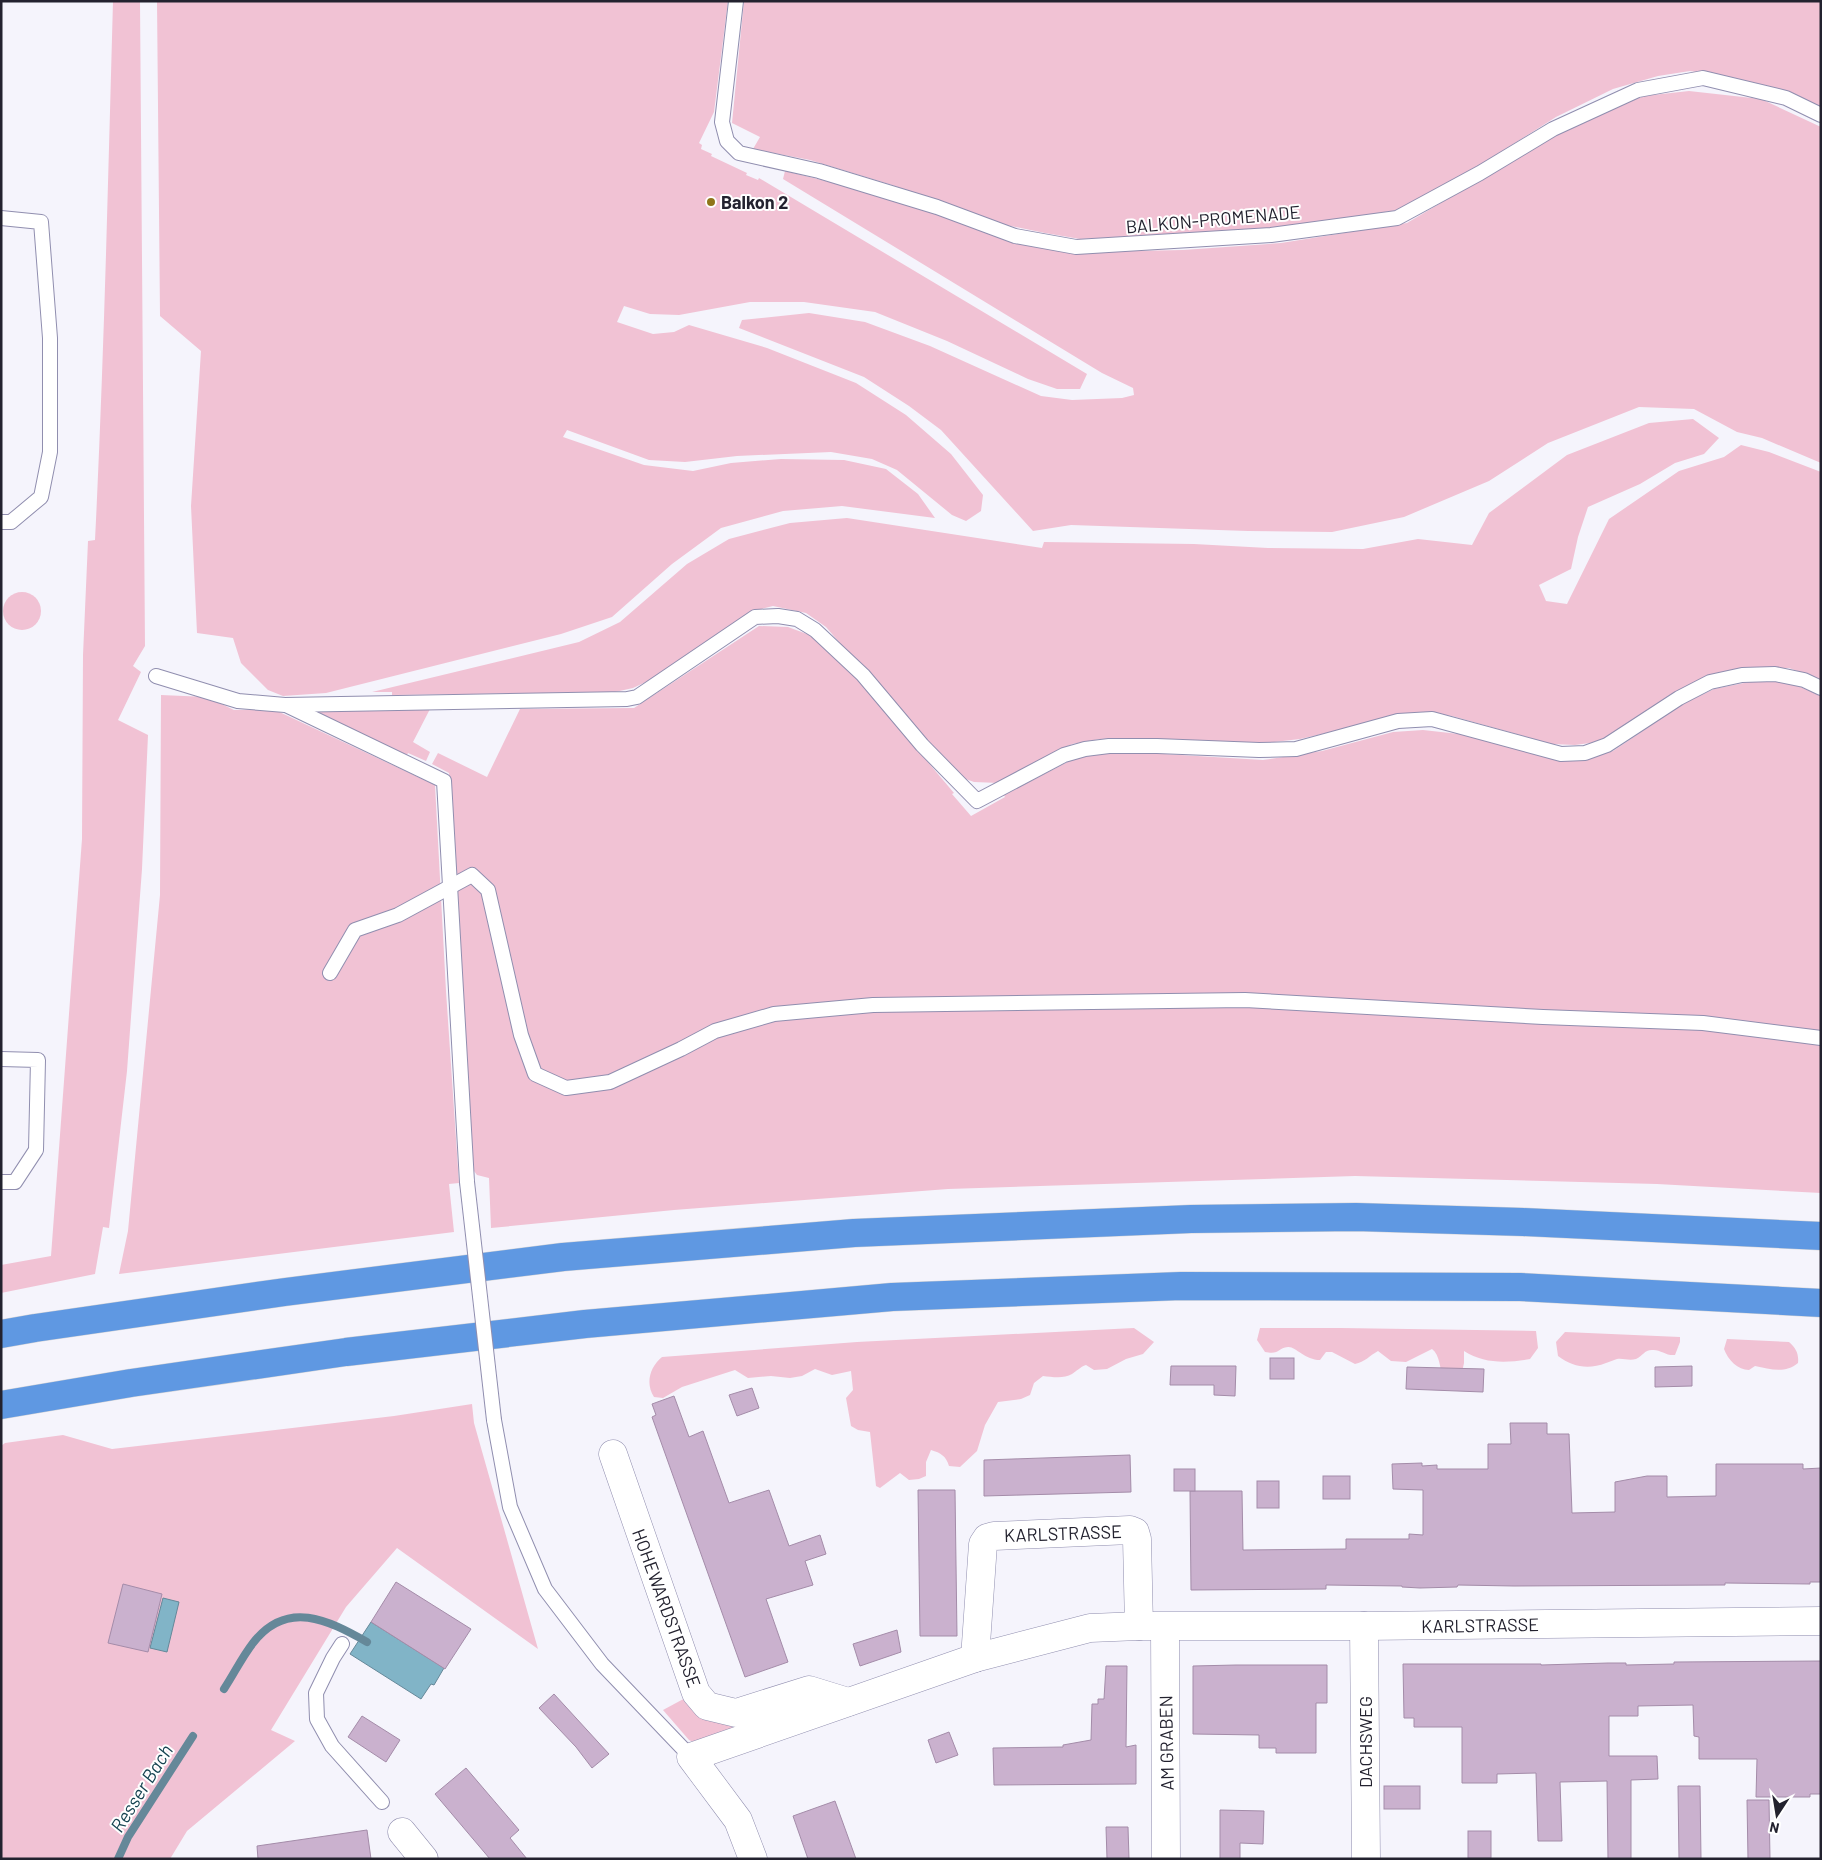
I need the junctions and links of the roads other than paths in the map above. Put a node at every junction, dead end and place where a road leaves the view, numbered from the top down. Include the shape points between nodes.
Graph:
1 (736, 1) edge
2 (1821, 115) edge
3 (1, 218) edge
4 (1, 522) edge
5 (156, 676) dead end
6 (1821, 688) edge
7 (285, 705) junction
8 (450, 887) junction
9 (330, 973) dead end
10 (1821, 1038) edge
11 (1, 1059) edge
12 (1, 1182) edge
13 (1821, 1236) edge
14 (1821, 1303) edge
15 (1, 1334) edge
16 (1, 1405) edge
17 (613, 1454) dead end
18 (1821, 1621) edge
19 (1152, 1626) junction
20 (1364, 1626) junction
21 (342, 1644) dead end
22 (975, 1658) junction
23 (848, 1702) junction
24 (691, 1757) junction
25 (382, 1802) dead end
26 (402, 1832) dead end
27 (424, 1859) edge
28 (753, 1859) edge
29 (1166, 1859) edge
30 (1366, 1859) edge

1 - 2 lane, BALKON-PROMENADE via 722,122 727,142 739,153 819,171 937,207 1015,236 1076,248 1271,235 1397,218 1553,129 1638,90 1702,78 1786,98
3 - 4 lane via 41,222 50,338 50,452 41,496 10,522
5 - 7 lane via 238,701
6 - 7 lane via 1804,680 1775,674 1742,675 1710,682 1679,698 1607,745 1585,753 1561,754 1432,720 1398,721 1296,749 1085,748 1064,755 977,802 922,745 863,675 815,630 797,619 778,616 755,617 637,697 627,700
7 - 8 lane via 444,781
8 - 9 lane via 398,915 356,930
8 - 10 lane via 472,875 488,890 521,1036 535,1074 566,1088 610,1082 714,1031 774,1014 873,1005 1244,1000 1543,1017 1703,1022
8 - 24 lane, bridge via 467,1182 494,1420 510,1506 545,1589 602,1664
11 - 12 lane via 38,1060 36,1150 15,1182
13 - 15 highway via 1533,1222 1356,1218 1191,1219 854,1233 562,1257 285,1292
14 - 16 highway via 1520,1287 1182,1286 892,1297 585,1324 346,1352 131,1382
17 - 23 street, HOHEWARDSTRASSE via 696,1693 707,1706 736,1713 809,1690
18 - 20 street, KARLSTRASSE
19 - 20 street, KARLSTRASSE
19 - 22 street, KARLSTRASSE via 1090,1628
19 - 22 street, KARLSTRASSE via 1135,1532 994,1536 983,1544
19 - 29 street, AM GRABEN
20 - 30 street, DACHSWEG
21 - 25 lane via 316,1693 317,1719 332,1746
22 - 23 street, KARLSTRASSE
23 - 24 street, KARLSTRASSE
24 - 28 street via 738,1820
26 - 27 street

